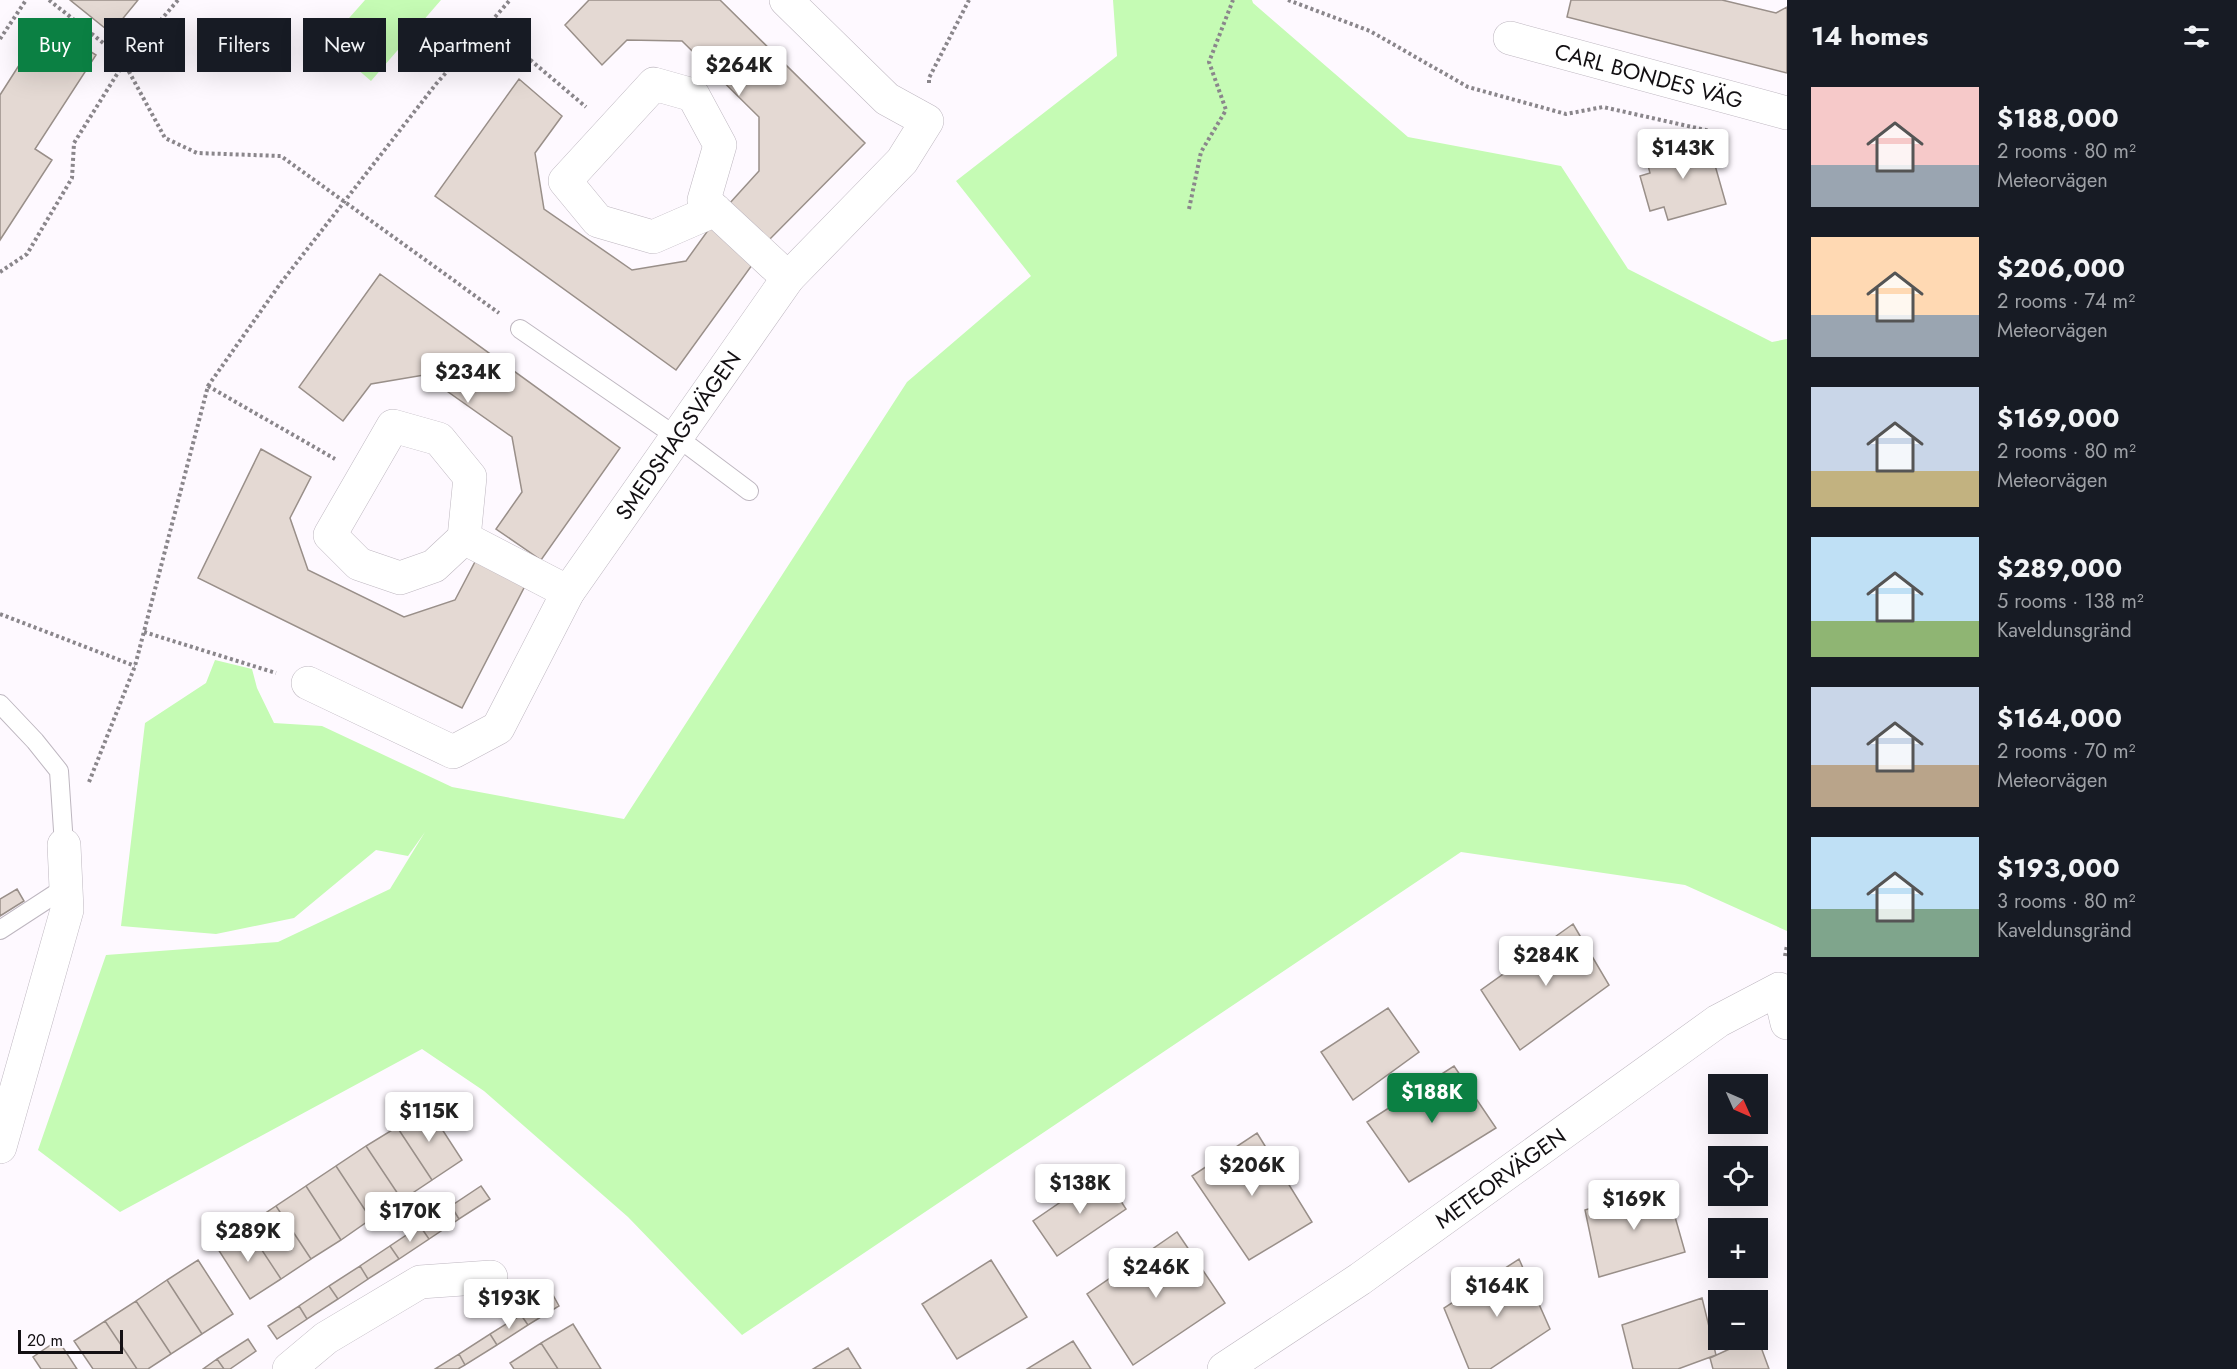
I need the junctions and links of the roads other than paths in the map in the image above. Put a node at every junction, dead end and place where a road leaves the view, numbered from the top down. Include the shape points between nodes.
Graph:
1 (786, 0) edge
2 (1510, 38) dead end
3 (1787, 114) edge
4 (715, 210) junction
5 (789, 278) junction
6 (520, 329) road end
7 (677, 436) junction
8 (749, 491) dead end
9 (464, 538) junction
10 (568, 592) junction
11 (308, 683) road end
12 (0, 704) edge
13 (64, 844) joint
14 (66, 887) junction
15 (0, 930) edge
16 (1787, 1023) edge
17 (0, 1147) edge
18 (491, 1276) dead end
19 (289, 1369) edge
20 (1224, 1369) edge

1 - 5 street, SMEDSHAGSVÄGEN via 887,99 927,121 902,161
2 - 3 street, CARL BONDES VÄG
4 - 4 street via 704,200 720,145 693,95 654,84 566,181 598,221 652,237
4 - 5 street
5 - 7 street, SMEDSHAGSVÄGEN
6 - 7 lane
7 - 8 lane
7 - 10 street, SMEDSHAGSVÄGEN
9 - 9 street via 470,477 439,438 393,426 330,535 359,564 400,578 434,566
9 - 10 street
10 - 11 street, SMEDSHAGSVÄGEN via 498,728 453,752
12 - 13 lane via 59,771
13 - 14 street
14 - 15 lane
14 - 17 street via 67,910
16 - 20 street, METEORVÄGEN via 1779,989 1718,1021 1360,1280
18 - 19 street via 420,1282 326,1338

